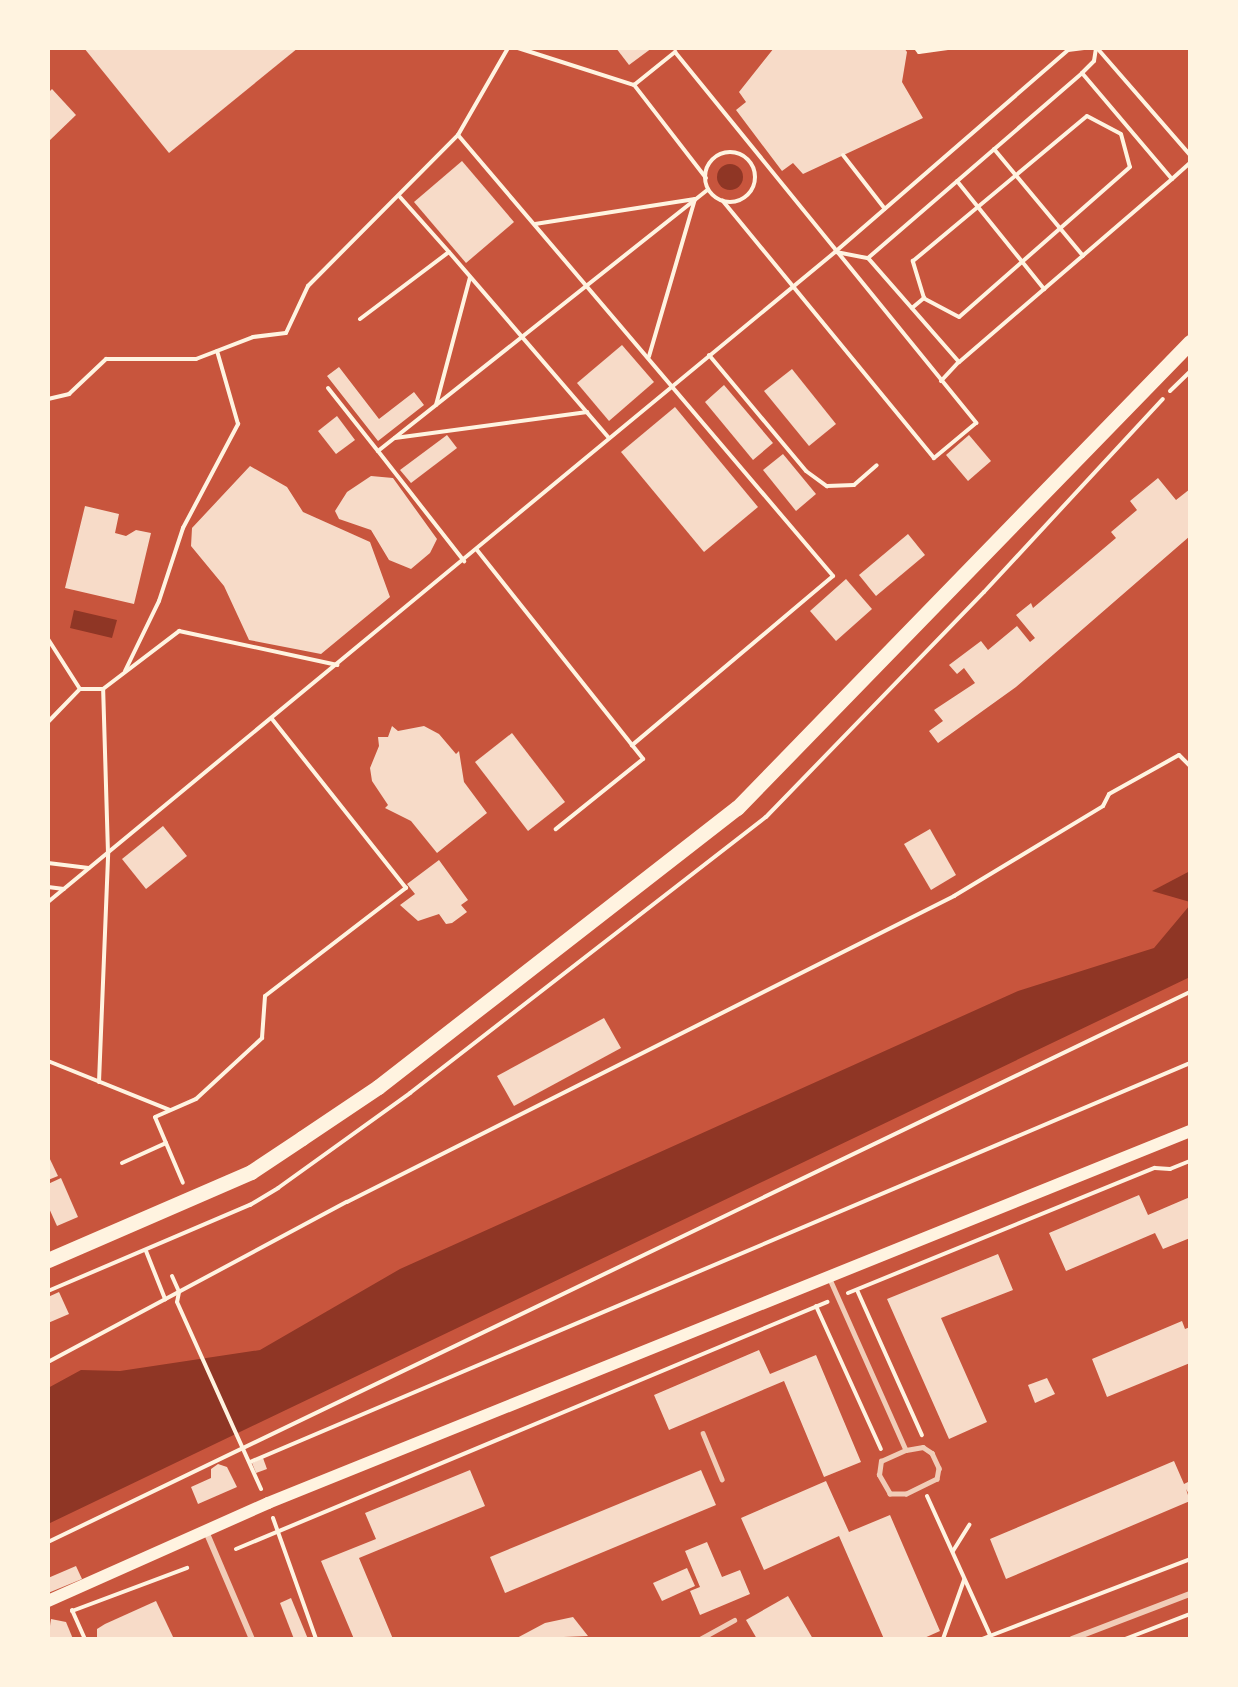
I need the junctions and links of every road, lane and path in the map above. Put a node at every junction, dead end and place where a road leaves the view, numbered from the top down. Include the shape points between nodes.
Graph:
1 (508, 48) edge
2 (518, 48) edge
3 (679, 48) edge
4 (916, 48) edge
5 (948, 48) edge
6 (1084, 48) edge
7 (1096, 48) edge
8 (1069, 49) edge
9 (675, 52) junction
10 (1082, 73) junction
11 (633, 85) junction
12 (1129, 127) junction
13 (1121, 134) junction
14 (458, 135) junction
15 (994, 149) junction
16 (756, 155) junction
17 (843, 155) dead end
18 (1190, 155) edge
19 (750, 162) junction
20 (1190, 163) edge
21 (1016, 175) junction
22 (706, 178) junction
23 (1172, 178) junction
24 (957, 181) junction
25 (708, 189) junction
26 (400, 197) junction
27 (695, 199) junction
28 (723, 201) junction
29 (978, 207) junction
30 (885, 209) junction
31 (535, 224) junction
32 (1060, 228) junction
33 (449, 252) junction
34 (835, 252) junction
35 (1083, 256) junction
36 (868, 258) junction
37 (1022, 261) junction
38 (471, 276) junction
39 (588, 285) junction
40 (793, 286) junction
41 (1044, 289) junction
42 (924, 298) junction
43 (912, 308) junction
44 (360, 319) dead end
45 (524, 336) junction
46 (1190, 342) edge
47 (217, 351) junction
48 (709, 355) junction
49 (649, 357) junction
50 (959, 362) junction
51 (942, 381) junction
52 (674, 385) junction
53 (328, 388) dead end
54 (48, 399) edge
55 (436, 405) junction
56 (587, 411) junction
57 (394, 438) junction
58 (609, 438) junction
59 (378, 451) junction
60 (877, 465) dead end
61 (477, 550) junction
62 (464, 561) junction
63 (48, 639) edge
64 (338, 665) junction
65 (125, 671) junction
66 (80, 689) junction
67 (103, 689) junction
68 (272, 719) junction
69 (48, 722) edge
70 (632, 745) junction
71 (1190, 766) edge
72 (556, 829) dead end
73 (108, 853) junction
74 (48, 863) edge
75 (89, 868) junction
76 (48, 887) edge
77 (64, 889) junction
78 (48, 902) edge
79 (1190, 992) edge
80 (48, 1061) edge
81 (1190, 1063) edge
82 (99, 1082) junction
83 (170, 1110) junction
84 (1190, 1131) edge
85 (166, 1143) junction
86 (1190, 1161) edge
87 (122, 1162) dead end
88 (173, 1187) dead end
89 (48, 1260) edge
90 (172, 1275) dead end
91 (829, 1277) junction
92 (857, 1290) junction
93 (48, 1291) edge
94 (179, 1292) junction
95 (838, 1298) junction
96 (165, 1299) junction
97 (816, 1306) junction
98 (48, 1362) edge
99 (703, 1433) dead end
100 (243, 1445) junction
101 (929, 1449) junction
102 (906, 1450) junction
103 (885, 1458) junction
104 (250, 1462) junction
105 (722, 1479) dead end
106 (923, 1487) junction
107 (262, 1491) dead end
108 (969, 1525) dead end
109 (205, 1529) junction
110 (279, 1533) junction
111 (48, 1542) edge
112 (236, 1549) dead end
113 (953, 1552) junction
114 (1190, 1559) edge
115 (187, 1568) dead end
116 (965, 1579) junction
117 (64, 1594) junction
118 (1190, 1594) edge
119 (48, 1601) edge
120 (72, 1611) junction
121 (1190, 1614) edge
122 (734, 1620) dead end
123 (990, 1635) junction
124 (85, 1639) edge
125 (252, 1639) edge
126 (316, 1639) edge
127 (700, 1639) edge
128 (943, 1639) edge
129 (982, 1639) edge
130 (1072, 1639) edge
131 (1125, 1639) edge

1 - 14 path
2 - 11 path
3 - 9 path
4 - 5 path via 919,52
6 - 8 path
7 - 10 path via 1094,61
7 - 18 path
8 - 30 path
9 - 11 path
9 - 16 path
10 - 12 path
10 - 15 path
11 - 22 path
12 - 13 path
12 - 23 path
13 - 21 path via 1088,116
13 - 32 path via 1130,167
14 - 26 path
14 - 31 path
15 - 21 path
15 - 24 path
16 - 19 path
16 - 34 path
17 - 30 path
19 - 22 path via 738,154 722,154 709,164
19 - 28 path via 755,174 752,190 739,201
20 - 23 path
21 - 29 path
21 - 32 path
22 - 25 path
23 - 35 path
24 - 29 path
24 - 36 path
25 - 27 path
25 - 28 path
26 - 33 path
26 - 47 path via 308,286 286,333 253,337
27 - 31 path
27 - 39 path
27 - 49 path
28 - 40 path
29 - 37 path
29 - 42 path via 913,261
30 - 34 path
31 - 39 path
32 - 35 path
32 - 37 path
33 - 38 path
33 - 44 path
34 - 36 path
34 - 40 path
34 - 51 path
35 - 41 path
36 - 43 path
37 - 41 path
37 - 42 path via 959,317
38 - 45 path
38 - 55 path
39 - 45 path
39 - 49 path
40 - 48 path
40 - 51 path via 934,458 976,423
41 - 50 path
42 - 43 path
43 - 50 path
45 - 55 path
45 - 56 path
46 - 89 main road via 736,808 378,1087 285,1150 251,1172
47 - 54 path via 196,359 106,359 69,394
47 - 65 path via 238,424 183,528 159,601
48 - 52 path
48 - 60 path via 806,471 827,486 854,485
49 - 52 path
50 - 51 path
52 - 58 path
52 - 70 path via 833,576
53 - 59 path
55 - 57 path
56 - 57 path
56 - 58 path
57 - 59 path
58 - 61 path
59 - 62 path
61 - 62 path
61 - 70 path
62 - 64 path
63 - 66 path
64 - 65 path via 178,631
64 - 68 path
65 - 67 path
66 - 67 path
66 - 69 path
67 - 73 path
68 - 73 path
68 - 83 path via 406,888 265,996 262,1038 196,1099
70 - 72 path via 643,759
71 - 94 path via 1179,755 1109,794 1103,806 954,896 347,1202
73 - 75 path
73 - 82 path
74 - 75 path
75 - 77 path
76 - 77 path
77 - 78 path
79 - 100 path
80 - 82 path
81 - 104 path
82 - 83 path
83 - 85 path via 155,1117
84 - 91 main road
85 - 87 path
85 - 88 path via 184,1183
86 - 92 path via 1170,1169 1155,1168
90 - 94 path
91 - 95 lane
91 - 109 main road
92 - 95 path
92 - 101 path
93 - 96 path via 146,1251
94 - 96 path
94 - 100 path via 177,1302
95 - 97 path
95 - 102 lane
96 - 98 path
97 - 103 path
97 - 110 path
99 - 105 lane
100 - 104 path
100 - 111 path
101 - 102 lane
101 - 106 lane via 940,1475
102 - 103 lane
103 - 106 lane via 878,1469 890,1494 900,1496
104 - 107 path
106 - 113 path
108 - 113 path
109 - 117 main road
109 - 125 street
110 - 112 path
110 - 126 path
113 - 116 path
114 - 123 path
115 - 120 path
116 - 123 path
116 - 128 path
117 - 119 main road
117 - 120 path
118 - 130 street
120 - 124 path
121 - 131 path
122 - 127 lane
123 - 129 path

